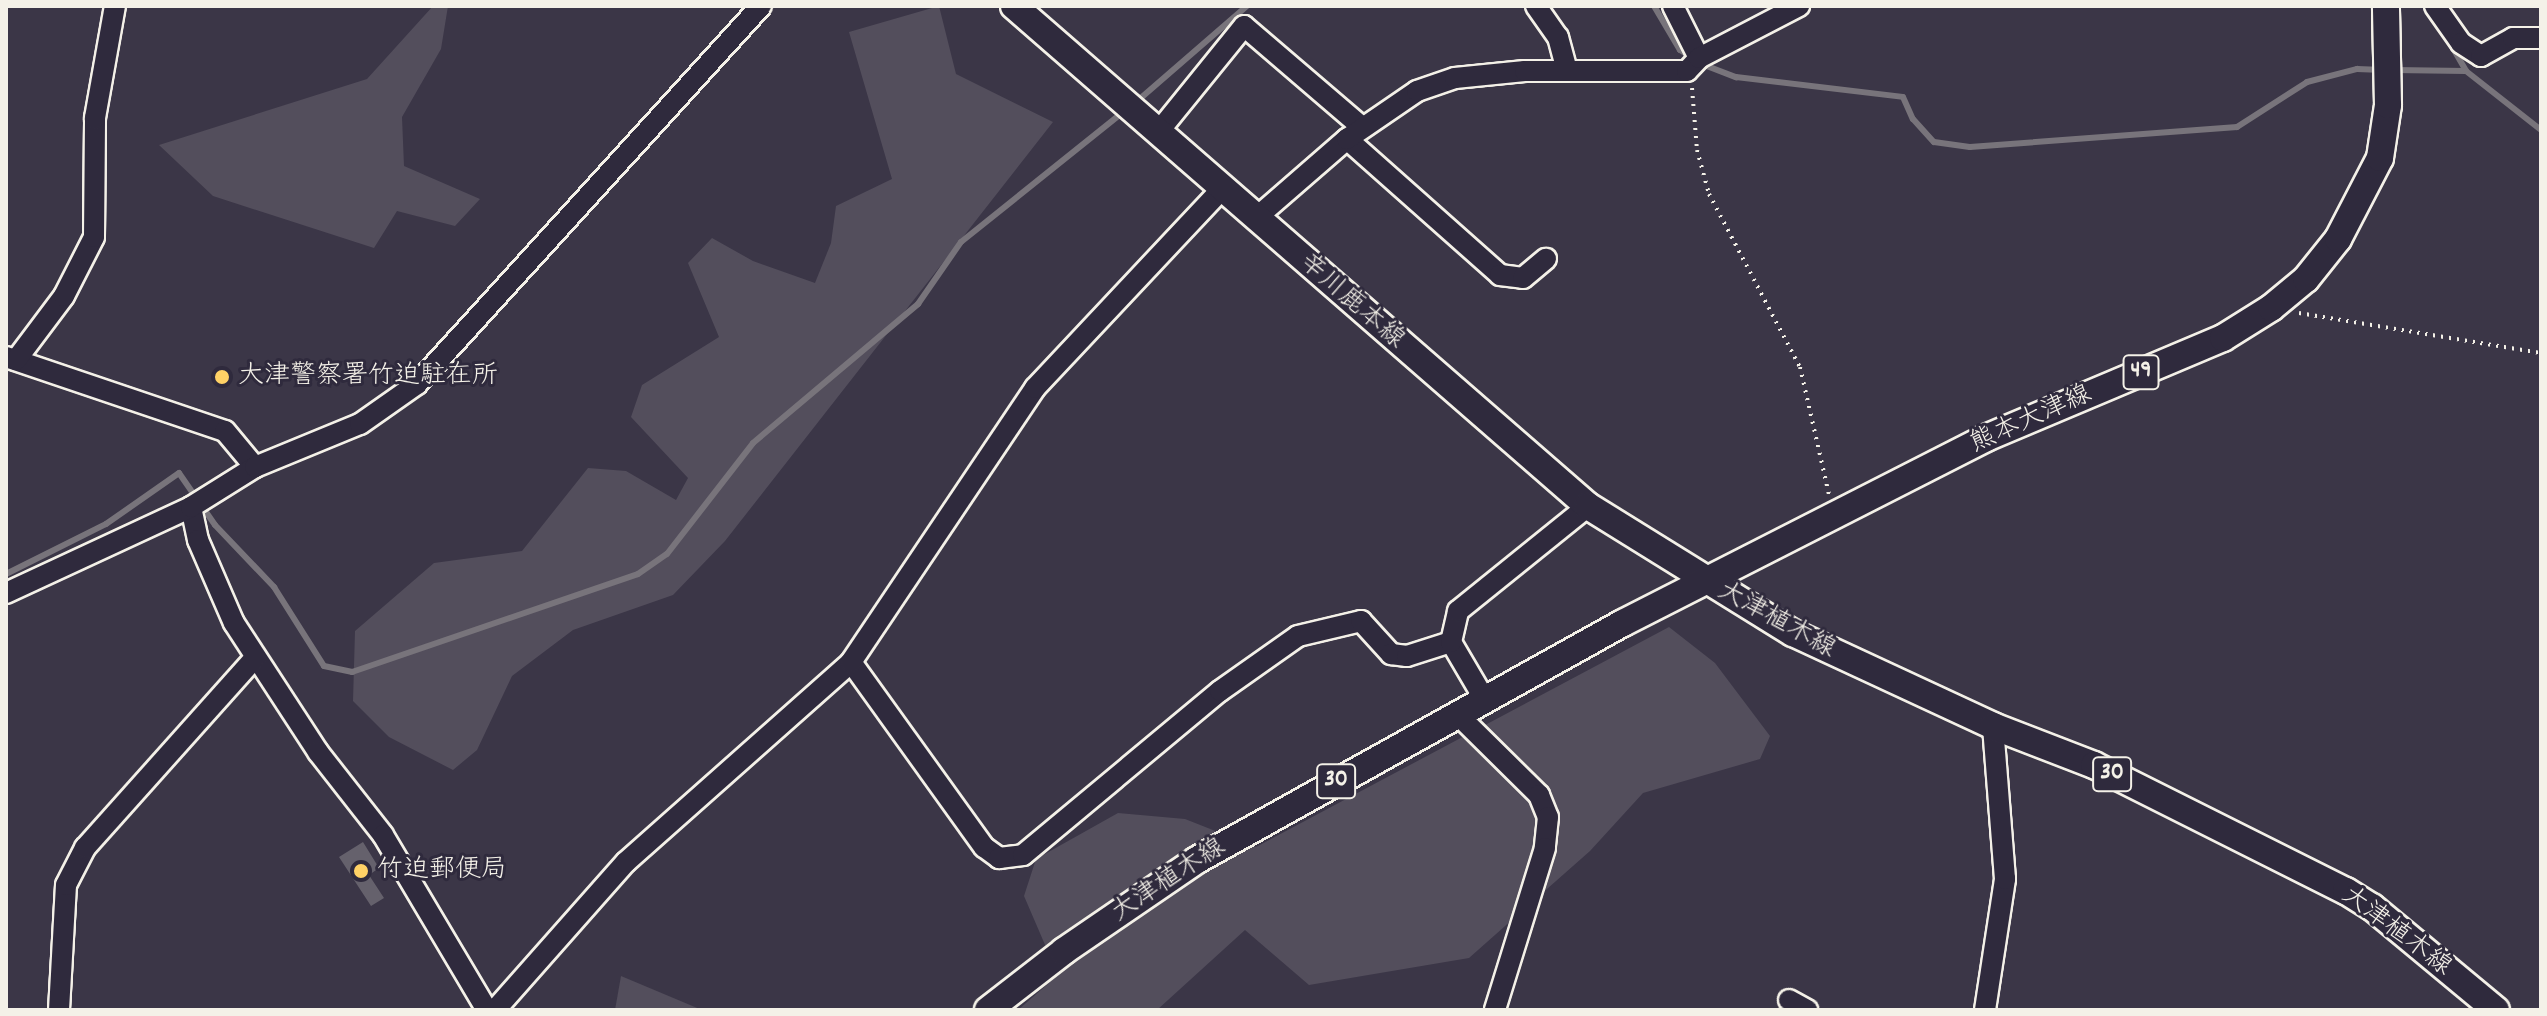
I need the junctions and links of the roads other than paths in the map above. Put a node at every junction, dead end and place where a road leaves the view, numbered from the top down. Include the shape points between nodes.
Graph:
1 (115, 6) edge
2 (761, 6) edge
3 (1014, 6) edge
4 (1536, 6) edge
5 (1673, 6) edge
6 (1799, 6) edge
7 (2386, 6) edge
8 (2435, 6) edge
9 (2541, 38) edge
10 (1699, 58) junction
11 (1567, 71) junction
12 (1159, 131) junction
13 (1354, 133) junction
14 (1224, 187) junction
15 (1256, 218) junction
16 (1546, 259) dead end
17 (11, 359) edge
18 (255, 467) junction
19 (1588, 506) junction
20 (192, 507) junction
21 (1702, 581) junction
22 (6, 593) edge
23 (1451, 642) junction
24 (255, 658) junction
25 (851, 662) junction
26 (1485, 700) junction
27 (1458, 715) junction
28 (1993, 726) junction
29 (59, 1010) edge
30 (487, 1010) edge
31 (495, 1010) edge
32 (988, 1010) edge
33 (1495, 1010) edge
34 (1985, 1010) edge
35 (2496, 1010) edge

1 - 17 street via 95,118 94,237 70,286
2 - 18 street via 417,384 360,424
3 - 12 main road, 辛川鹿本線
4 - 11 street via 1558,37
5 - 10 street
6 - 10 street
7 - 21 main road, 熊本大津線 / 49 via 2388,105 2380,158 2338,239 2306,279 2223,338 1986,438
8 - 9 street via 2461,43 2481,56 2524,35
10 - 11 street via 1679,72
11 - 13 street via 1455,78 1417,91
12 - 13 street via 1244,26
12 - 14 main road, 辛川鹿本線
13 - 15 street
13 - 16 street via 1500,275 1523,278
14 - 15 main road, 辛川鹿本線
14 - 25 street via 1035,388
15 - 19 main road, 辛川鹿本線
17 - 18 street via 225,431
18 - 20 street
19 - 21 main road, 辛川鹿本線
19 - 23 street via 1458,611
20 - 22 street
20 - 24 street via 213,579
21 - 26 main road, 大津植木線 / 30
21 - 28 main road, 大津植木線 / 30 via 1793,633
23 - 25 street via 1407,656 1391,654 1361,621 1298,636 1220,691 1023,855 999,858 984,847
23 - 26 street
24 - 29 street via 85,848 66,885
24 - 30 street via 383,835
25 - 31 street via 626,862
26 - 27 main road, 大津植木線 / 30
27 - 32 main road, 大津植木線 / 30 via 1197,860
27 - 33 street via 1539,795 1548,817 1545,848
28 - 34 street via 2005,879
28 - 35 main road, 大津植木線 / 30 via 2094,765 2346,891

